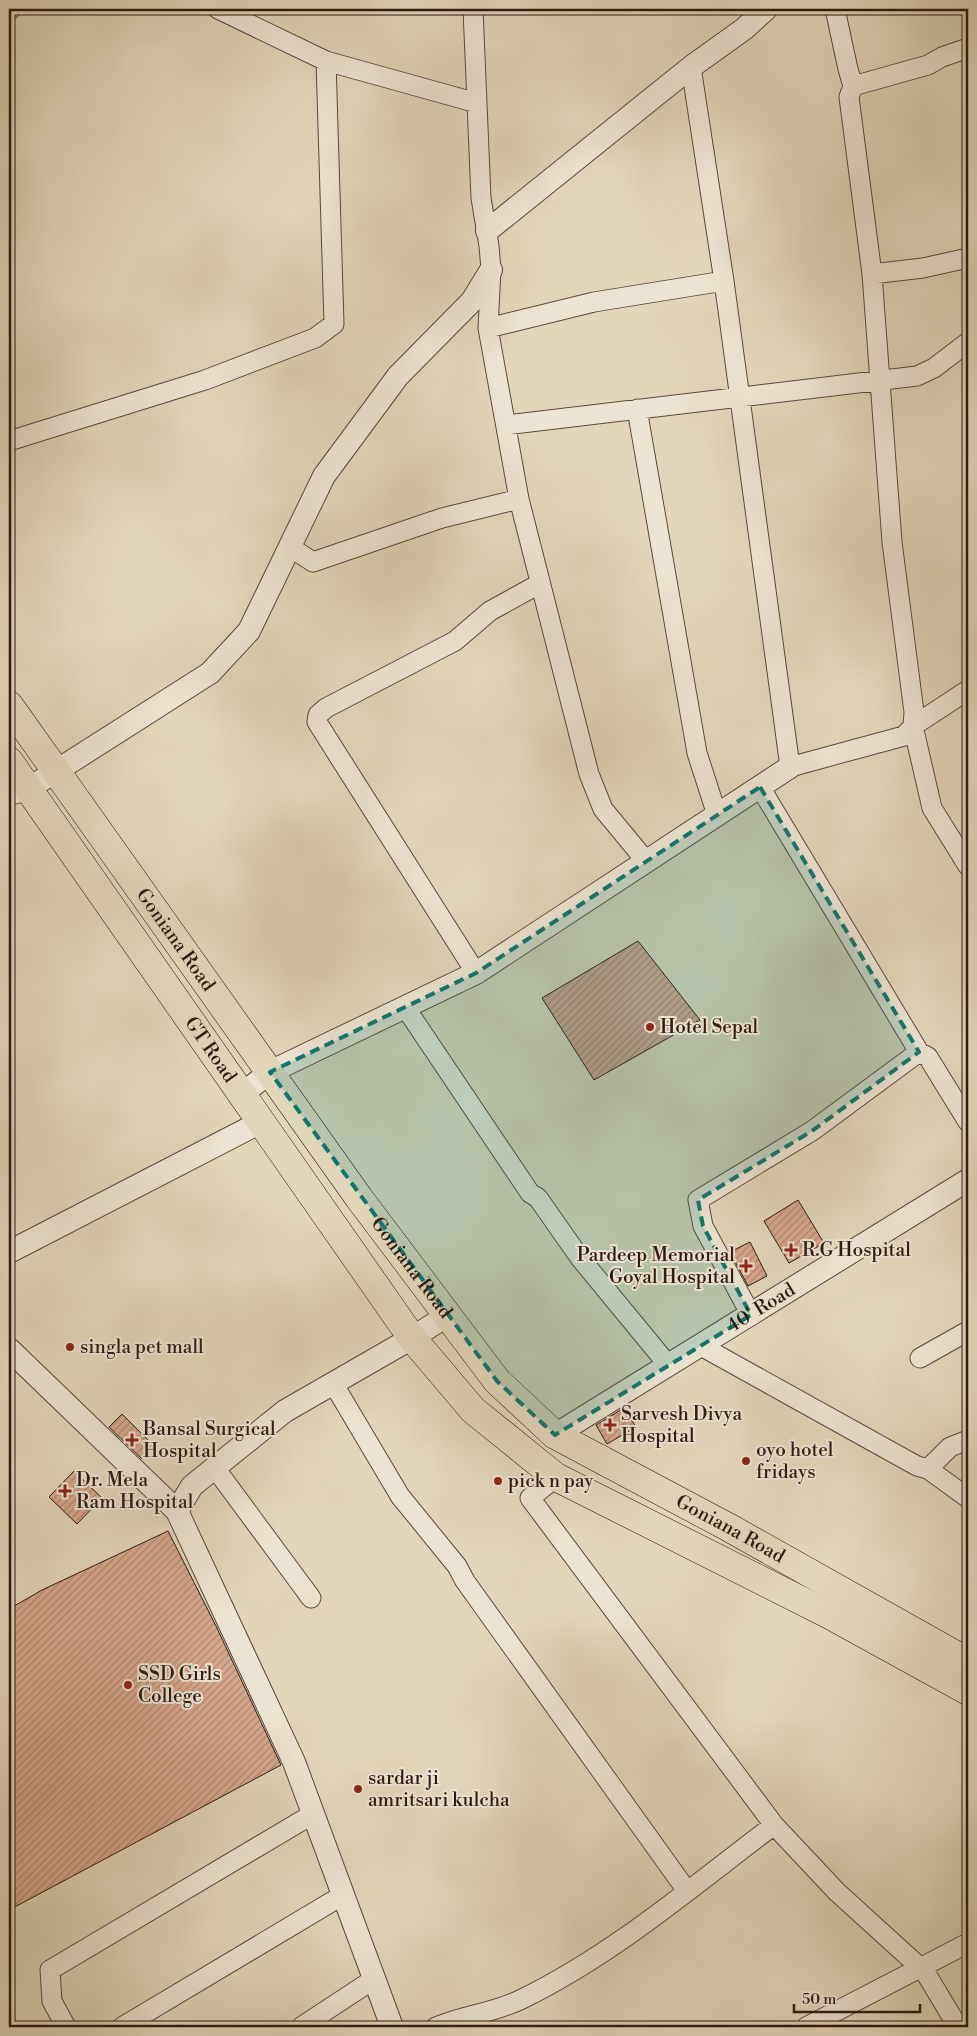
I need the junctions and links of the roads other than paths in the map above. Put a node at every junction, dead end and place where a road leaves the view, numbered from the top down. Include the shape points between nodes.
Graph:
1 (218, 9) edge
2 (473, 9) edge
3 (766, 9) edge
4 (835, 9) edge
5 (968, 48) edge
6 (326, 61) junction
7 (691, 67) junction
8 (853, 86) junction
9 (477, 103) junction
10 (487, 231) junction
11 (968, 258) edge
12 (491, 270) junction
13 (872, 274) junction
14 (724, 281) junction
15 (488, 328) junction
16 (968, 342) edge
17 (880, 381) junction
18 (740, 397) junction
19 (637, 408) junction
20 (506, 425) junction
21 (9, 441) edge
22 (519, 499) junction
23 (290, 547) junction
24 (539, 584) junction
25 (968, 690) edge
26 (9, 705) edge
27 (913, 726) junction
28 (9, 761) edge
29 (790, 767) junction
30 (56, 771) junction
31 (760, 787) junction
32 (18, 791) edge
33 (717, 815) junction
34 (646, 861) junction
35 (968, 866) edge
36 (476, 973) junction
37 (405, 1007) junction
38 (920, 1052) junction
39 (270, 1072) junction
40 (241, 1095) junction
41 (261, 1122) junction
42 (968, 1122) edge
43 (968, 1180) edge
44 (9, 1252) edge
45 (448, 1315) junction
46 (751, 1315) junction
47 (968, 1331) edge
48 (412, 1338) junction
49 (702, 1346) junction
50 (9, 1349) edge
51 (920, 1358) dead end
52 (669, 1366) junction
53 (334, 1383) junction
54 (555, 1435) junction
55 (968, 1440) edge
56 (215, 1468) junction
57 (928, 1469) junction
58 (556, 1477) junction
59 (968, 1498) edge
60 (177, 1510) junction
61 (312, 1598) dead end
62 (968, 1662) edge
63 (968, 1691) edge
64 (313, 1814) junction
65 (774, 1825) junction
66 (687, 1891) junction
67 (343, 1896) junction
68 (968, 1943) edge
69 (920, 1968) junction
70 (374, 1979) junction
71 (66, 2027) edge
72 (122, 2027) edge
73 (301, 2027) edge
74 (392, 2027) edge
75 (436, 2027) edge
76 (806, 2027) edge
77 (958, 2027) edge

1 - 6 street
2 - 9 street
3 - 7 street
4 - 8 street
5 - 8 street via 928,65
6 - 9 street
6 - 21 street via 334,324 315,338 205,380
7 - 10 street
7 - 14 street
8 - 13 street via 849,97
9 - 10 street via 481,198
10 - 12 street
11 - 13 street
12 - 15 street
12 - 23 street via 472,301 398,376 324,476
13 - 17 street
14 - 15 street via 594,302
14 - 18 street
15 - 20 street
16 - 17 street via 917,376
17 - 18 street
17 - 27 street via 892,542 914,712
18 - 19 street
18 - 29 street
19 - 20 street
19 - 33 street via 697,753
20 - 22 street
22 - 23 street via 442,518 313,562
22 - 24 street
23 - 30 street via 249,631 210,673
24 - 34 street via 593,783 603,809
24 - 36 street via 490,611 455,641 318,715 317,722
25 - 27 street
26 - 30 main road, Goniana Road
27 - 29 street via 904,736
27 - 35 street via 932,808
28 - 32 main road, GT Road
29 - 31 street
30 - 32 street
30 - 39 main road, Goniana Road
31 - 33 street
31 - 38 street
32 - 40 main road, GT Road
33 - 34 street
34 - 36 street
36 - 37 street
37 - 39 street
37 - 52 street via 530,1193 538,1198 580,1258
38 - 42 street via 928,1057
38 - 46 street via 812,1132 698,1200 703,1226
39 - 40 street
39 - 45 main road, Goniana Road via 359,1198
40 - 41 main road, GT Road
41 - 44 street
41 - 48 main road, GT Road
43 - 46 street, 40' Road
45 - 48 street
45 - 54 main road, Goniana Road via 497,1381
46 - 49 street, 40' Road
47 - 51 street
48 - 53 street
48 - 58 main road, Goniana Road via 473,1410
49 - 52 street, 40' Road
49 - 57 street via 917,1466
50 - 60 street
52 - 54 street, 40' Road
53 - 56 street via 285,1410
53 - 66 street via 400,1496 457,1566
54 - 62 main road, Goniana Road via 728,1527
55 - 57 street via 950,1448
56 - 60 street via 192,1486
56 - 61 street
57 - 59 street
58 - 63 main road, Goniana Road via 828,1614
58 - 65 street via 530,1498
60 - 64 street via 294,1762
64 - 67 street
64 - 71 street via 50,1970 52,2001
65 - 66 street
65 - 69 street via 837,1892
66 - 75 street via 613,1948 522,1999 489,2013
67 - 70 street
67 - 72 street
68 - 69 street
69 - 76 street
69 - 77 street
70 - 73 street
70 - 74 street

